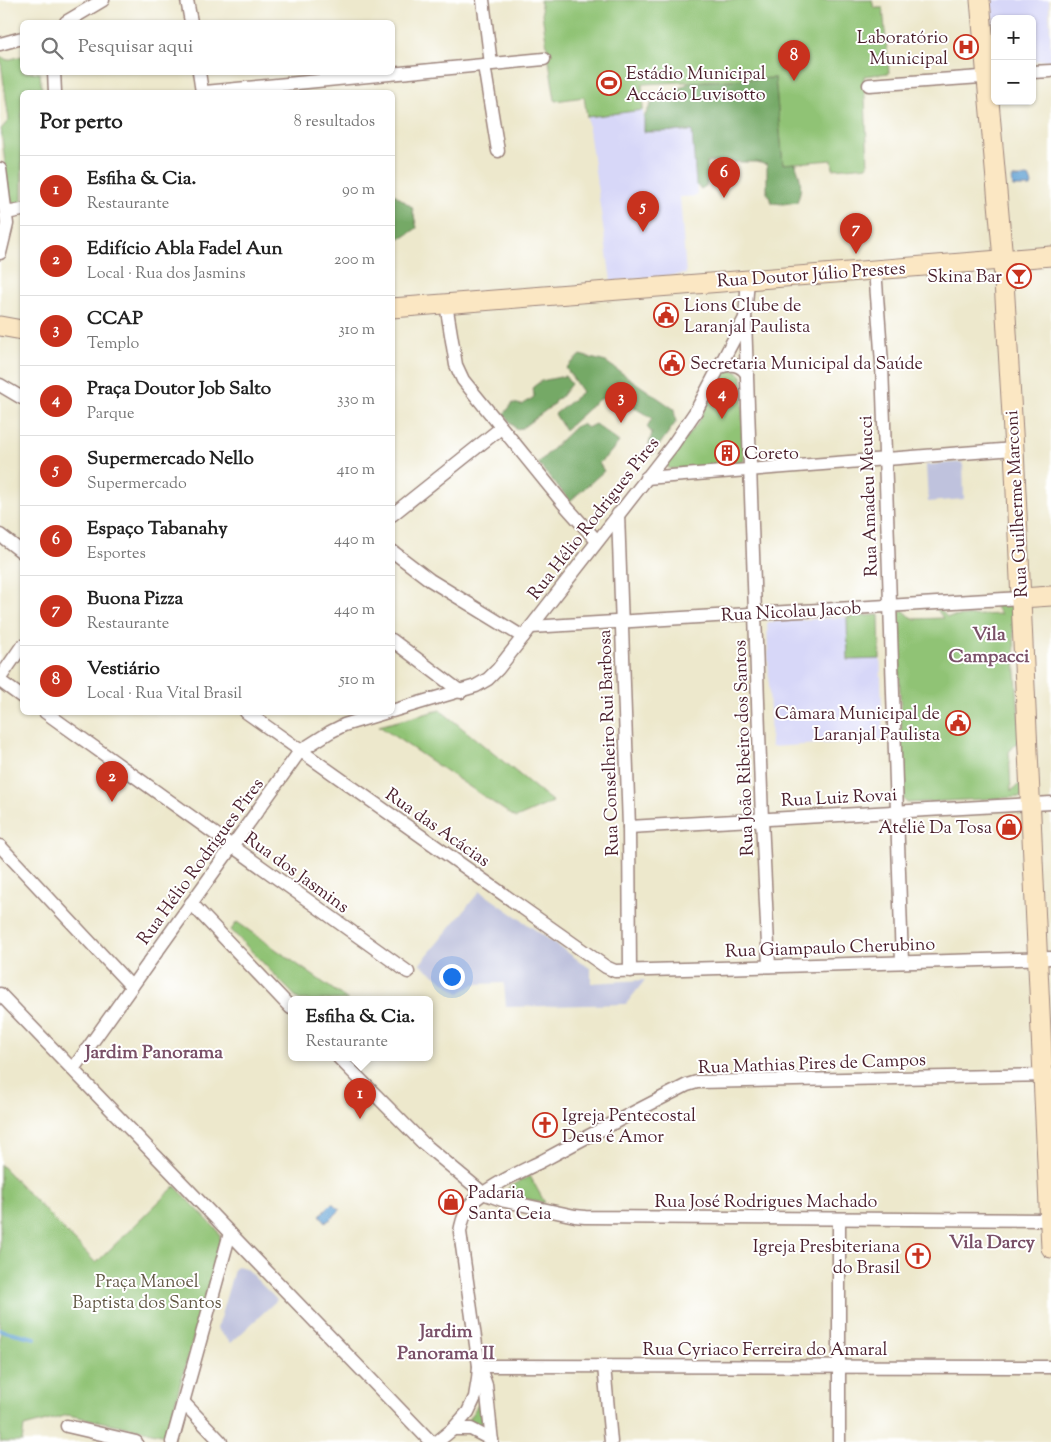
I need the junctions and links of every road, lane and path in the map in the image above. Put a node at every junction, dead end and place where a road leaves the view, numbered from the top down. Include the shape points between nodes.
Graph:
1 (103, 0) edge
2 (187, 0) edge
3 (483, 0) edge
4 (980, 0) edge
5 (69, 20) edge
6 (191, 20) edge
7 (20, 39) edge
8 (0, 44) edge
9 (544, 59) dead end
10 (488, 64) junction
11 (1051, 71) edge
12 (1036, 72) edge
13 (395, 73) edge
14 (54, 75) edge
15 (200, 75) edge
16 (376, 75) edge
17 (991, 76) edge
18 (869, 85) dead end
19 (55, 90) edge
20 (203, 90) edge
21 (223, 90) edge
22 (993, 105) edge
23 (498, 151) dead end
24 (0, 169) edge
25 (20, 210) edge
26 (6, 213) junction
27 (0, 252) edge
28 (1051, 256) edge
29 (1003, 259) junction
30 (875, 269) junction
31 (748, 279) junction
32 (446, 304) junction
33 (395, 308) edge
34 (746, 318) junction
35 (0, 326) edge
36 (20, 330) edge
37 (720, 367) junction
38 (747, 374) junction
39 (0, 385) edge
40 (20, 397) edge
41 (501, 428) junction
42 (1014, 449) junction
43 (884, 458) junction
44 (751, 469) junction
45 (646, 478) junction
46 (395, 513) edge
47 (618, 514) junction
48 (0, 536) edge
49 (597, 541) junction
50 (20, 551) edge
51 (395, 553) edge
52 (1051, 596) edge
53 (1021, 598) junction
54 (890, 605) junction
55 (755, 613) junction
56 (621, 621) junction
57 (527, 632) junction
58 (395, 642) edge
59 (20, 649) edge
60 (0, 679) edge
61 (461, 692) junction
62 (20, 695) edge
63 (395, 710) edge
64 (49, 715) edge
65 (250, 715) edge
66 (377, 715) edge
67 (300, 751) junction
68 (1051, 803) edge
69 (1031, 804) junction
70 (897, 811) junction
71 (762, 820) junction
72 (629, 827) junction
73 (0, 846) edge
74 (232, 846) junction
75 (191, 903) junction
76 (1044, 958) edge
77 (902, 962) junction
78 (769, 966) junction
79 (611, 970) joint
80 (630, 971) junction
81 (408, 972) dead end
82 (131, 986) junction
83 (0, 994) edge
84 (288, 1005) edge
85 (342, 1061) edge
86 (73, 1069) junction
87 (1047, 1075) edge
88 (483, 1193) junction
89 (839, 1219) junction
90 (1051, 1220) edge
91 (230, 1233) junction
92 (1051, 1248) edge
93 (479, 1366) junction
94 (604, 1366) junction
95 (839, 1366) junction
96 (1051, 1367) edge
97 (182, 1402) junction
98 (67, 1426) dead end
99 (453, 1429) junction
100 (492, 1441) edge
101 (136, 1442) edge
102 (172, 1442) edge
103 (221, 1442) edge
104 (431, 1442) edge
105 (437, 1442) edge
106 (611, 1442) edge
107 (838, 1442) edge

1 - 5 street
2 - 6 street
3 - 10 street
4 - 17 main road, Rua Guilherme Marconi
7 - 8 street
9 - 10 street
10 - 13 street
10 - 23 street
11 - 12 street
14 - 19 street
15 - 20 street
16 - 21 street
17 - 18 street
22 - 29 main road, Rua Guilherme Marconi
24 - 26 street
25 - 26 street
26 - 27 street via 6,231
28 - 29 main road, Rua Doutor Júlio Prestes
29 - 30 main road, Rua Doutor Júlio Prestes
29 - 42 main road, Rua Guilherme Marconi
30 - 31 main road, Rua Doutor Júlio Prestes
30 - 43 street, Rua Amadeu Meucci
31 - 32 main road, Rua Doutor Júlio Prestes
31 - 34 street, Rua Hélio Rodrigues Pires
32 - 33 main road, Rua Doutor Júlio Prestes
32 - 41 street via 459,373
34 - 37 street, Rua Hélio Rodrigues Pires
34 - 38 street, Rua João Ribeiro dos Santos
35 - 36 main road
37 - 38 street via 739,366
37 - 45 street, Rua Hélio Rodrigues Pires via 688,423
38 - 44 street, Rua João Ribeiro dos Santos
39 - 40 street
41 - 46 street
41 - 49 street
42 - 43 street
42 - 53 main road, Rua Guilherme Marconi
43 - 44 street
43 - 54 street, Rua Amadeu Meucci
44 - 45 street
44 - 55 street, Rua João Ribeiro dos Santos
45 - 47 street, Rua Hélio Rodrigues Pires
47 - 49 street, Rua Hélio Rodrigues Pires
47 - 56 street, Rua Conselheiro Rui Barbosa
48 - 50 street
49 - 57 street, Rua Hélio Rodrigues Pires
51 - 57 street via 430,580
52 - 53 main road, Rua Nicolau Jacob
53 - 54 street, Rua Nicolau Jacob
53 - 69 main road, Rua Guilherme Marconi
54 - 55 street, Rua Nicolau Jacob
54 - 70 street, Rua Amadeu Meucci
55 - 56 street, Rua Nicolau Jacob
55 - 71 street, Rua João Ribeiro dos Santos
56 - 57 street, Rua Nicolau Jacob
56 - 72 street, Rua Conselheiro Rui Barbosa
57 - 61 street, Rua Hélio Rodrigues Pires via 492,675
58 - 61 street
59 - 60 street
60 - 62 street
61 - 63 street, Rua Hélio Rodrigues Pires
64 - 74 street, Rua dos Jasmins
65 - 67 street, Rua das Acácias
66 - 67 street, Rua Hélio Rodrigues Pires via 344,725
67 - 74 street, Rua Hélio Rodrigues Pires
67 - 79 street, Rua das Acácias
68 - 69 street, Rua Luiz Rovai
69 - 70 street, Rua Luiz Rovai
69 - 76 main road, Rua Guilherme Marconi
70 - 71 street, Rua Luiz Rovai
70 - 77 street, Rua Amadeu Meucci
71 - 72 street, Rua Luiz Rovai
71 - 78 street, Rua João Ribeiro dos Santos
72 - 80 street, Rua Conselheiro Rui Barbosa
73 - 82 street
74 - 75 street, Rua Hélio Rodrigues Pires
74 - 81 street, Rua dos Jasmins
75 - 82 street, Rua Hélio Rodrigues Pires
75 - 84 street
76 - 77 street, Rua Giampaulo Cherubino
76 - 87 main road, Rua Guilherme Marconi
77 - 78 street, Rua Giampaulo Cherubino
78 - 80 street, Rua Giampaulo Cherubino
79 - 80 street, Rua Giampaulo Cherubino
82 - 86 street, Rua Hélio Rodrigues Pires
83 - 86 street
85 - 88 street via 423,1143
86 - 91 street
87 - 88 street, Rua Mathias Pires de Campos via 692,1084 619,1119
87 - 90 main road, Rua Guilherme Marconi
88 - 89 street, Rua José Rodrigues Machado via 505,1201 585,1217
88 - 93 street, Rua Mathias Pires de Campos via 465,1214 460,1232
89 - 90 street, Rua José Rodrigues Machado
89 - 95 street
90 - 92 main road, Rua Guilherme Marconi
91 - 97 street
91 - 104 street
93 - 94 street, Rua Cyriaco Ferreira do Amaral
93 - 99 street, Rua Mathias Pires de Campos via 473,1402
93 - 100 street via 486,1385
94 - 95 street, Rua Cyriaco Ferreira do Amaral
94 - 106 street
95 - 96 street, Rua Cyriaco Ferreira do Amaral
95 - 107 street
97 - 102 street
97 - 103 street
98 - 101 street
99 - 100 street via 472,1429
99 - 105 street, Rua Mathias Pires de Campos

